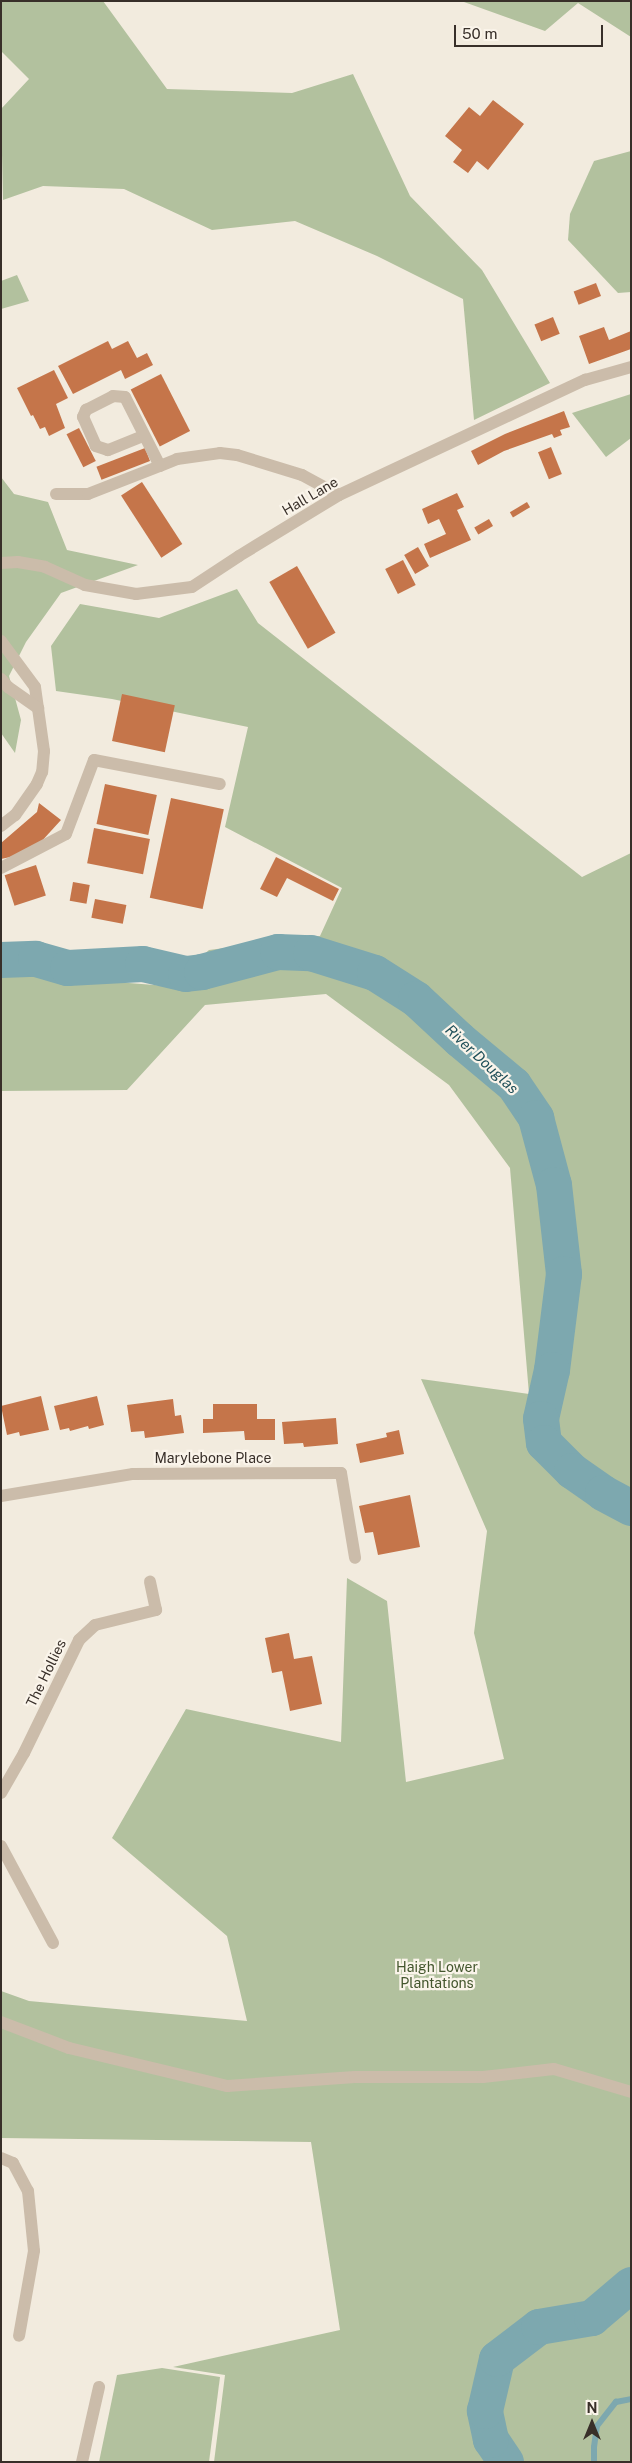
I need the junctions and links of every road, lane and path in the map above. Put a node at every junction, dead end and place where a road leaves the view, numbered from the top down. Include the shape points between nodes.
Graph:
1 (631, 367) edge
2 (143, 436) junction
3 (160, 466) junction
4 (56, 494) dead end
5 (339, 495) junction
6 (1, 563) edge
7 (1, 641) edge
8 (1, 679) edge
9 (38, 708) junction
10 (220, 784) dead end
11 (1, 826) edge
12 (1, 868) edge
13 (1, 1496) edge
14 (355, 1558) dead end
15 (150, 1582) dead end
16 (1, 1792) edge
17 (1, 1846) edge
18 (53, 1942) dead end
19 (1, 2022) edge
20 (631, 2092) edge
21 (1, 2158) edge
22 (19, 2336) dead end
23 (99, 2387) dead end
24 (82, 2462) edge

1 - 5 street, Hall Lane via 585,380
2 - 2 street via 125,397 113,396 86,410 83,417 96,446 108,450
2 - 3 street
3 - 4 street via 88,494
3 - 5 street via 177,459 220,453 237,455 302,475
5 - 6 street, Hall Lane via 192,587 136,594 85,585 45,567 18,562
7 - 9 street via 34,687
8 - 9 street
9 - 11 street via 44,751 42,772 29,798
10 - 12 street via 94,760 66,834
13 - 14 street, Marylebone Place via 133,1474 341,1473
15 - 16 street, The Hollies via 156,1610 95,1626 79,1640 24,1753
17 - 18 street
19 - 20 street via 69,2048 227,2086 355,2077 483,2077 554,2069
21 - 22 street via 13,2163 28,2191 34,2251
23 - 24 street

